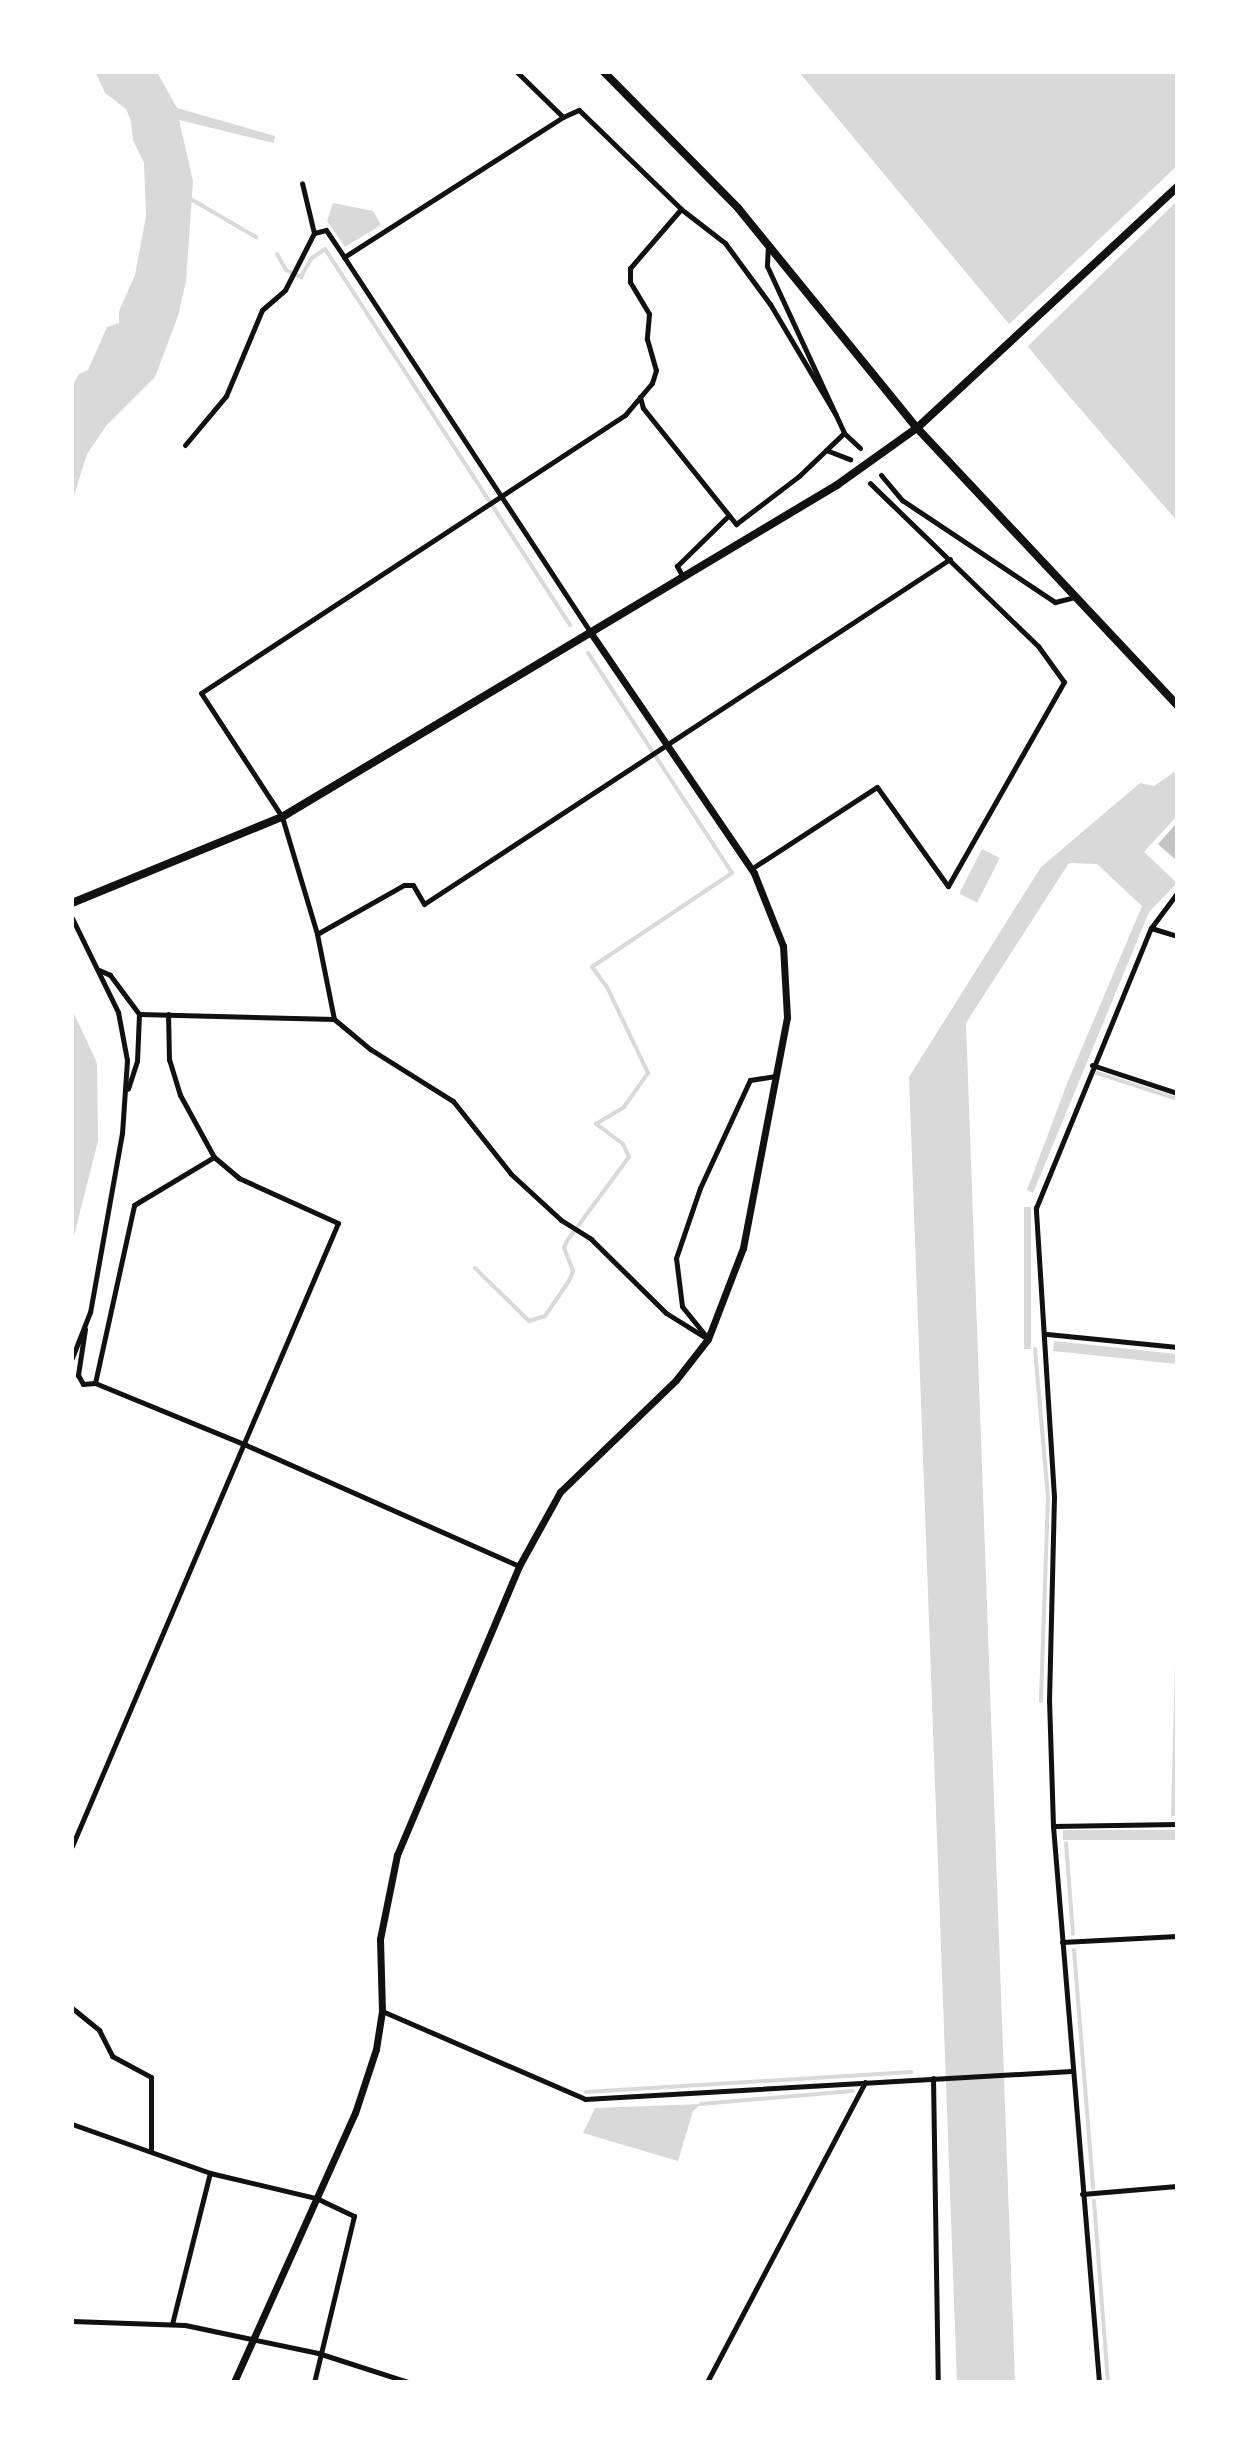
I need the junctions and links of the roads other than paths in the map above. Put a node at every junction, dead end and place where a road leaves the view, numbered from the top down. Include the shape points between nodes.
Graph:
1 (517, 72) edge
2 (604, 72) edge
3 (563, 117) junction
4 (302, 183) dead end
5 (1177, 187) edge
6 (681, 209) junction
7 (314, 233) junction
8 (768, 244) junction
9 (344, 257) junction
10 (640, 397) junction
11 (836, 415) junction
12 (917, 428) junction
13 (844, 433) junction
14 (185, 445) dead end
15 (860, 448) dead end
16 (826, 450) junction
17 (850, 459) dead end
18 (881, 475) dead end
19 (870, 483) dead end
20 (499, 499) junction
21 (727, 517) junction
22 (950, 559) junction
23 (683, 577) junction
24 (1076, 597) junction
25 (591, 633) junction
26 (1177, 705) edge
27 (669, 744) junction
28 (282, 817) junction
29 (751, 869) junction
30 (1177, 893) edge
31 (72, 903) edge
32 (72, 918) edge
33 (1151, 928) junction
34 (317, 934) junction
35 (1177, 936) edge
36 (98, 969) junction
37 (139, 1014) junction
38 (168, 1014) junction
39 (334, 1019) junction
40 (1092, 1065) junction
41 (777, 1076) junction
42 (126, 1091) junction
43 (1177, 1093) edge
44 (214, 1157) junction
45 (85, 1329) junction
46 (1047, 1334) junction
47 (708, 1339) junction
48 (1177, 1347) edge
49 (72, 1358) edge
50 (95, 1383) junction
51 (246, 1445) junction
52 (519, 1566) junction
53 (1177, 1824) edge
54 (1053, 1826) junction
55 (72, 1846) edge
56 (1177, 1936) edge
57 (1062, 1942) junction
58 (72, 2008) edge
59 (382, 2011) junction
60 (1071, 2071) junction
61 (936, 2077) junction
62 (865, 2082) junction
63 (72, 2124) edge
64 (151, 2151) junction
65 (210, 2173) junction
66 (1177, 2186) edge
67 (1082, 2194) junction
68 (316, 2198) junction
69 (72, 2321) edge
70 (172, 2324) junction
71 (255, 2339) junction
72 (318, 2353) junction
73 (234, 2382) edge
74 (314, 2382) edge
75 (408, 2382) edge
76 (707, 2382) edge
77 (938, 2382) edge
78 (1099, 2382) edge

1 - 3 street
2 - 8 main road
3 - 6 street via 579,110
3 - 9 street
4 - 7 street
5 - 12 main road
6 - 10 street via 630,268 630,282 649,314 647,339 656,370
6 - 11 street via 725,243 787,330
7 - 9 street via 326,230
7 - 14 street via 285,290 262,310 226,396
8 - 11 street via 767,266
8 - 12 main road
9 - 20 street
10 - 20 street via 600,434
10 - 21 street via 643,408
11 - 13 street
12 - 23 main road via 837,485
12 - 24 main road
13 - 15 street
13 - 16 street
16 - 17 street
16 - 21 street via 747,517 736,524
18 - 24 street via 912,507 1055,602
19 - 22 street
20 - 25 street
20 - 28 street via 201,693
21 - 23 street via 677,566
22 - 27 street
22 - 29 street via 1038,646 1064,682 948,886 877,787
23 - 25 main road
24 - 26 main road
25 - 27 street
25 - 28 main road
27 - 29 street
27 - 34 street via 424,904 413,885 404,885
28 - 31 main road
28 - 34 street
29 - 41 street via 783,946 788,992
30 - 33 street
32 - 36 street
33 - 35 street
33 - 40 street
34 - 39 street
36 - 37 street via 110,975
36 - 42 street via 124,1028
37 - 38 street
37 - 42 street via 137,1061
38 - 39 street
38 - 44 street via 169,1060 176,1084
39 - 47 street via 370,1049 453,1101 511,1174 561,1220 591,1239 666,1313
40 - 43 street
40 - 46 street via 1037,1200
41 - 47 street via 743,1248
41 - 47 street via 750,1080 700,1188 676,1258 682,1306
42 - 45 street
44 - 50 street via 134,1205
44 - 51 street via 239,1178 338,1223
45 - 49 street
45 - 50 street via 78,1375 83,1384
46 - 48 street
46 - 54 street via 1054,1497 1049,1701
47 - 52 street via 676,1380 560,1492
50 - 51 street
51 - 52 street
51 - 55 street via 145,1667
52 - 59 street via 397,1855 380,1939
53 - 54 street
54 - 57 street
56 - 57 street
57 - 60 street
58 - 64 street via 99,2030 112,2056 151,2077
59 - 62 street via 585,2099
59 - 68 street via 355,2113
60 - 61 street
60 - 67 street
61 - 62 street
61 - 77 street
62 - 76 street
63 - 64 street
64 - 65 street
65 - 68 street
65 - 70 street
66 - 67 street
67 - 78 street
68 - 71 street
68 - 72 street via 354,2216
69 - 70 street
70 - 71 street
71 - 72 street
71 - 73 street
72 - 74 street
72 - 75 street

